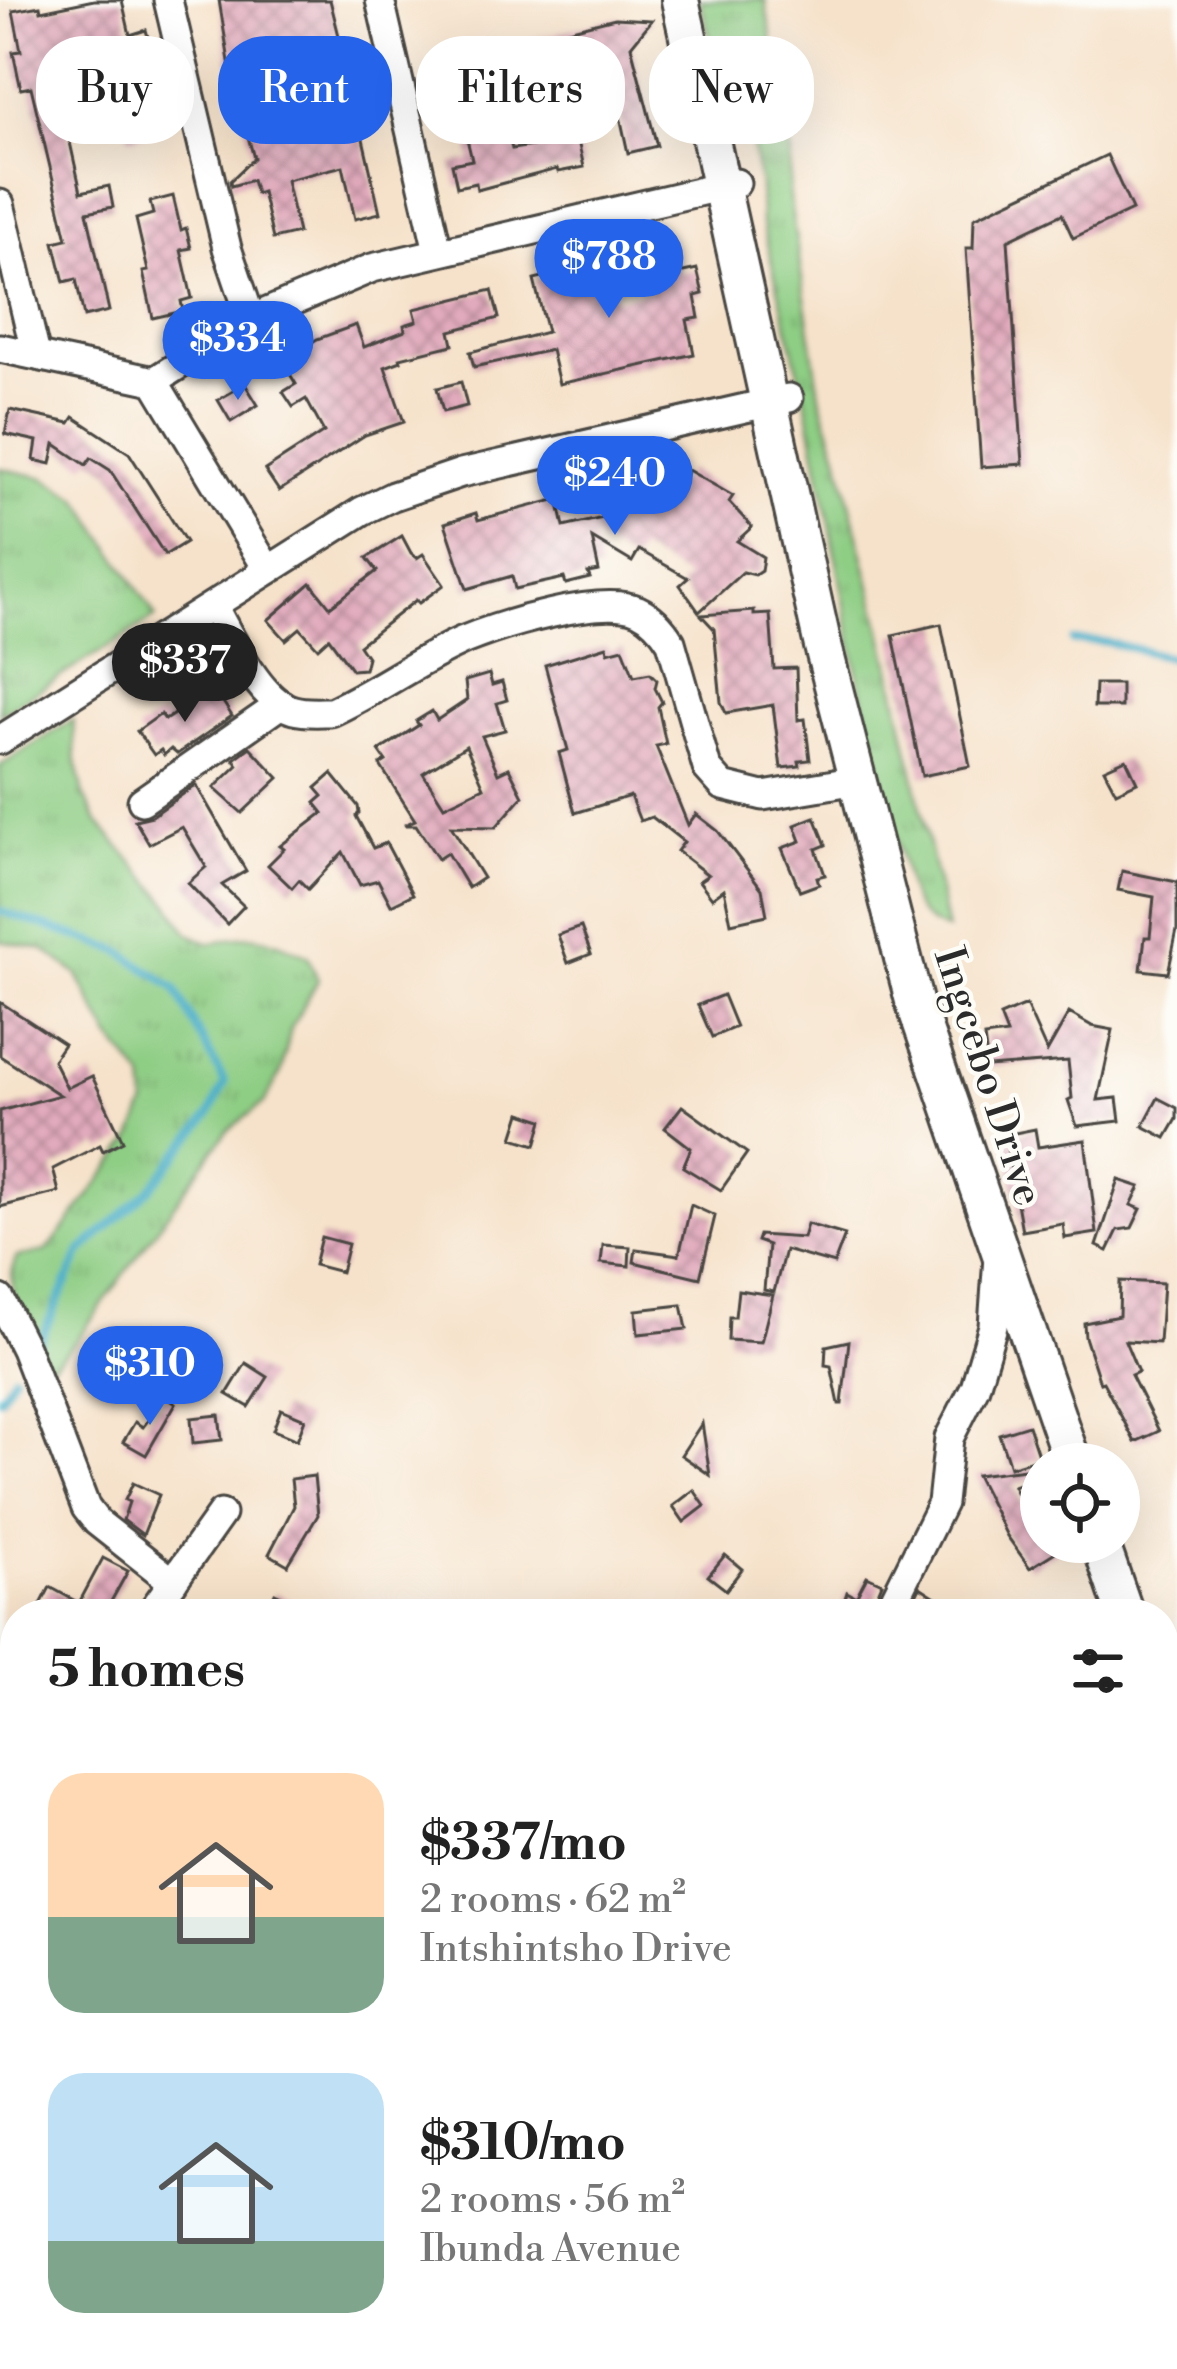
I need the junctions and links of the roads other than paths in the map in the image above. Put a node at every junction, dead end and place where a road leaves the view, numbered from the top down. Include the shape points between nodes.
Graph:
1 (168, 0) edge
2 (380, 0) edge
3 (680, 0) edge
4 (728, 185) junction
5 (0, 204) edge
6 (438, 251) junction
7 (251, 319) junction
8 (0, 348) edge
9 (36, 355) junction
10 (154, 381) junction
11 (779, 400) junction
12 (268, 570) junction
13 (213, 606) junction
14 (281, 704) junction
15 (0, 740) edge
16 (858, 780) junction
17 (142, 801) dead end
18 (999, 1248) junction
19 (0, 1299) edge
20 (1066, 1443) edge
21 (221, 1514) dead end
22 (1107, 1563) edge
23 (173, 1582) junction
24 (161, 1599) edge
25 (894, 1599) edge
26 (1120, 1599) edge

1 - 7 street
2 - 6 street
3 - 4 main road, Ingcebo Drive
4 - 6 street
4 - 11 main road, Ingcebo Drive
5 - 9 street
6 - 7 street via 372,268
7 - 10 street
8 - 9 street
9 - 10 street
10 - 12 street
11 - 12 street via 460,473 393,496
11 - 16 main road, Ingcebo Drive via 823,646
12 - 13 street
13 - 14 street
13 - 15 street
14 - 16 street via 332,712 463,641 614,604 652,620 671,643 707,769 723,786 764,796
14 - 17 street
16 - 18 main road, Ingcebo Drive via 914,1001
18 - 20 main road, Ingcebo Drive
18 - 25 street via 992,1326 949,1438 942,1503
19 - 23 street via 86,1508
21 - 23 street
22 - 26 main road
23 - 24 street

